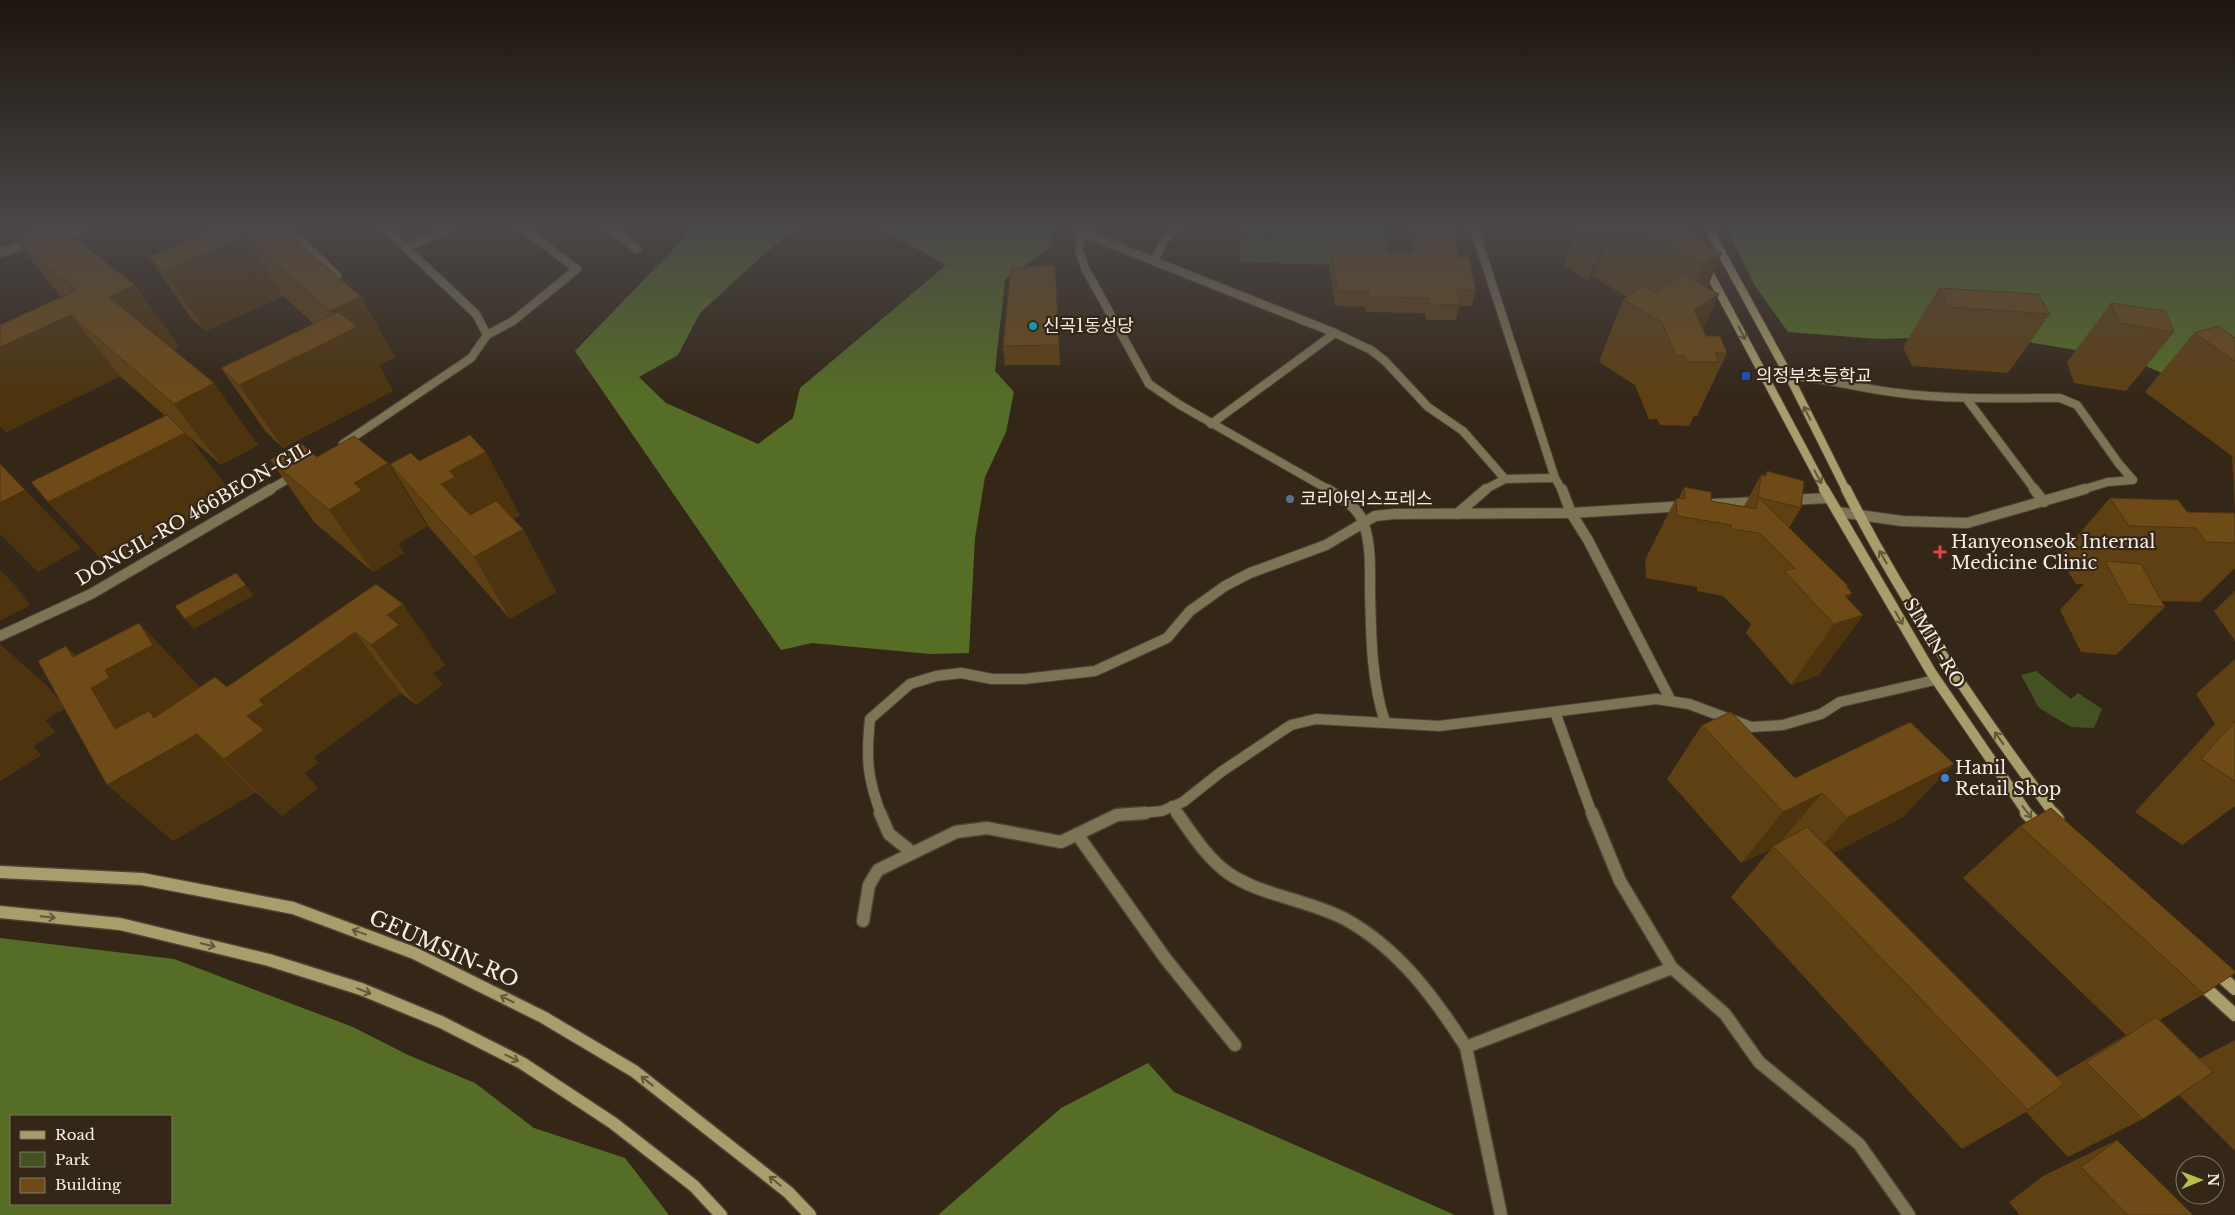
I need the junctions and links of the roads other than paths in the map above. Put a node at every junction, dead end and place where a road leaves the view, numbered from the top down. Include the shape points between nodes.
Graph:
1 (445, 285) edge
2 (558, 285) edge
3 (1094, 285) edge
4 (1215, 285) edge
5 (1492, 285) edge
6 (1716, 285) edge
7 (1739, 285) edge
8 (1336, 332) junction
9 (487, 335) junction
10 (1789, 376) junction
11 (1966, 398) junction
12 (1211, 424) junction
13 (332, 451) edge
14 (308, 467) edge
15 (1555, 478) junction
16 (1505, 479) junction
17 (1829, 498) junction
18 (2044, 502) junction
19 (1838, 512) junction
20 (1571, 513) junction
21 (1457, 514) junction
22 (1859, 515) junction
23 (1364, 523) junction
24 (0, 636) edge
25 (1935, 680) junction
26 (1671, 701) junction
27 (1556, 712) junction
28 (1384, 722) junction
29 (1172, 806) junction
30 (2065, 827) edge
31 (1077, 834) junction
32 (2050, 838) edge
33 (913, 854) junction
34 (0, 872) edge
35 (0, 912) edge
36 (862, 921) dead end
37 (2205, 962) edge
38 (1672, 968) junction
39 (2193, 976) edge
40 (2235, 989) edge
41 (2235, 1014) edge
42 (1235, 1046) dead end
43 (1466, 1047) junction
44 (721, 1215) edge
45 (810, 1215) edge
46 (1501, 1215) edge
47 (1909, 1215) edge

1 - 9 street via 476,314
2 - 9 street via 513,321
3 - 12 street via 1149,384
4 - 8 street
5 - 15 street
6 -> 17 street, SIMIN-RO
7 - 10 street, SIMIN-RO
8 - 12 street
8 - 16 street via 1385,361 1428,407 1463,430
9 - 13 street, DONGIL-RO 466BEON-GIL via 471,358
10 - 11 street via 1820,378 1911,395
22 -> 10 street, SIMIN-RO
11 - 18 street
11 - 18 street via 2060,398 2077,405 2133,480 2108,482
12 - 23 street via 1348,501
14 - 24 street, DONGIL-RO 466BEON-GIL via 91,594
15 - 16 street
15 - 20 street
16 - 21 street via 1489,486
17 - 19 street, SIMIN-RO
17 - 20 street
18 - 22 street via 1967,523 1902,521
19 - 22 street
19 -> 25 street, SIMIN-RO
20 - 21 street
20 - 26 street
21 - 23 street via 1394,514 1375,516
30 -> 22 street, SIMIN-RO via 1937,649
23 - 28 street via 1369,548 1377,692
23 - 33 street via 1326,545 1250,573 1225,586 1190,612 1167,638 1095,671 1024,679 992,679 961,673 910,684 870,719 866,754 872,794 889,834
25 - 26 street via 1840,702 1821,714 1783,725 1751,727 1689,704
25 -> 32 street, SIMIN-RO via 2026,812
26 - 27 street via 1656,699
27 - 28 street via 1438,726
27 - 38 street via 1620,881
28 - 29 street via 1316,719 1291,725 1183,802
29 - 31 street via 1162,812 1117,815
29 - 43 street via 1208,855 1236,878 1344,919 1379,941 1422,982
31 - 33 street via 1061,842 987,828 956,832
31 - 42 street via 1165,958
33 - 36 street via 878,870 869,885
45 -> 34 street, GEUMSIN-RO via 788,1192 634,1071 543,1017 414,953 293,908 142,879
35 -> 44 street via 120,924 269,960 361,989 442,1022 522,1062 613,1123 694,1186
37 - 40 street
38 - 43 street
38 - 47 street via 1725,1014 1759,1062 1859,1144
39 - 41 street
43 - 46 street

